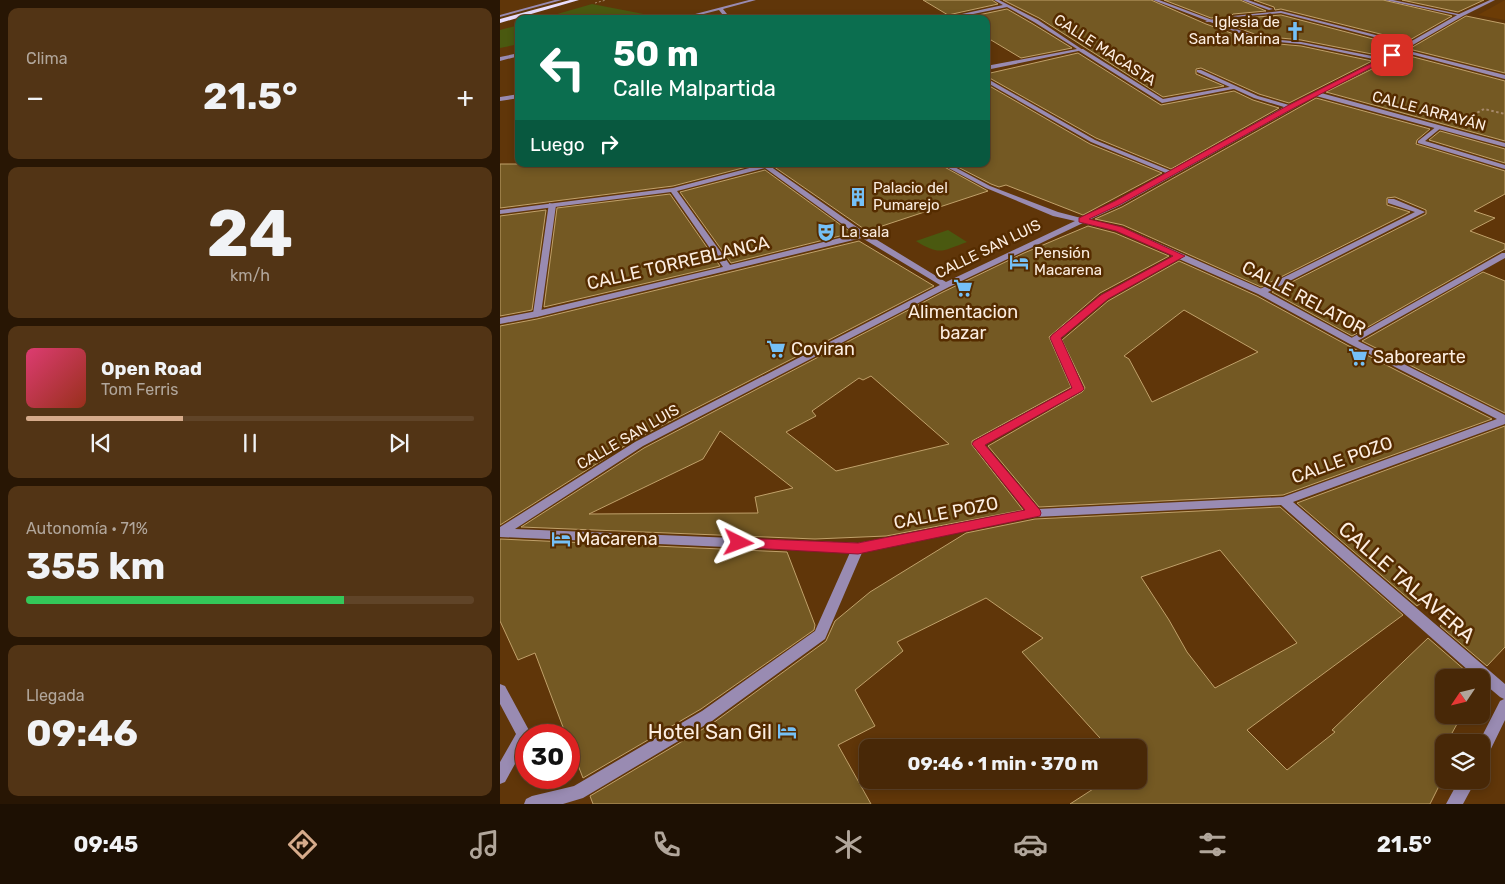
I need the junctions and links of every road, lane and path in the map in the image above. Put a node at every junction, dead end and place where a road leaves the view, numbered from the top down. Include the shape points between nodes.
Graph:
1 (560, 0) edge
2 (576, 0) edge
3 (754, 0) edge
4 (996, 0) edge
5 (1155, 0) edge
6 (1244, 0) edge
7 (1387, 0) edge
8 (1493, 0) edge
9 (1007, 6) junction
10 (720, 9) junction
11 (1281, 12) junction
12 (522, 15) edge
13 (695, 15) edge
14 (725, 15) edge
15 (961, 15) edge
16 (1461, 15) junction
17 (500, 16) edge
18 (1234, 16) dead end
19 (515, 17) edge
20 (1219, 19) dead end
21 (500, 21) edge
22 (1207, 21) junction
23 (1409, 45) junction
24 (1081, 50) junction
25 (1401, 50) junction
26 (515, 55) edge
27 (500, 58) edge
28 (1383, 60) junction
29 (990, 67) edge
30 (1199, 71) dead end
31 (1505, 77) edge
32 (990, 82) edge
33 (1235, 88) junction
34 (1317, 94) junction
35 (515, 97) edge
36 (500, 99) edge
37 (1289, 107) junction
38 (1439, 127) junction
39 (1505, 145) edge
40 (758, 167) edge
41 (768, 167) edge
42 (950, 167) edge
43 (1505, 168) edge
44 (1171, 173) junction
45 (673, 190) junction
46 (1391, 201) dead end
47 (552, 205) junction
48 (500, 212) edge
49 (1082, 220) junction
50 (862, 234) junction
51 (1505, 255) edge
52 (1180, 256) junction
53 (728, 268) junction
54 (946, 285) junction
55 (1261, 292) junction
56 (537, 314) junction
57 (500, 321) edge
58 (1351, 341) junction
59 (1505, 419) edge
60 (1284, 501) junction
61 (1035, 513) junction
62 (500, 533) edge
63 (858, 548) junction
64 (500, 690) edge
65 (1505, 693) edge
66 (1505, 705) edge
67 (1490, 736) edge
68 (500, 777) edge
69 (1463, 789) edge
70 (532, 804) edge
71 (1454, 804) edge

1 - 17 street
2 - 12 main road
3 - 10 street
4 - 9 street, CALLE MACASTA
5 - 22 street
6 - 11 street
7 - 16 street
8 - 16 street, CALLE SAN LUIS
9 - 15 street
9 - 24 street, CALLE MACASTA via 1036,20
10 - 13 street
10 - 14 street
11 - 18 street
11 - 23 street
16 - 23 street, CALLE SAN LUIS
19 - 21 main road
20 - 22 street
22 - 28 street via 1259,39
23 - 25 street, CALLE SAN LUIS
24 - 29 street
24 - 33 street, CALLE MACASTA via 1162,101
25 - 28 street, CALLE SAN LUIS
25 - 31 street
26 - 27 street
28 - 34 street, CALLE SAN LUIS
30 - 33 street
32 - 44 street via 1094,140
33 - 37 street
34 - 37 street, CALLE SAN LUIS
34 - 38 street, CALLE ARRAYÁN
35 - 36 street
37 - 44 street, CALLE SAN LUIS
38 - 39 street, CALLE ARRAYÁN
38 - 43 street via 1420,142
40 - 45 street
41 - 50 street
42 - 49 street, CALLE RELATOR via 988,187 1056,214
44 - 49 street, CALLE SAN LUIS
45 - 47 street
45 - 53 street
46 - 55 street via 1421,212
47 - 48 street
47 - 56 street
49 - 52 street, CALLE RELATOR via 1119,229
49 - 54 street, CALLE SAN LUIS
50 - 53 street, CALLE TORREBLANCA
50 - 54 street
51 - 58 street
52 - 55 street, CALLE RELATOR
52 - 61 street via 1104,297 1056,338 1078,389 978,444
53 - 56 street, CALLE TORREBLANCA
54 - 62 street, CALLE SAN LUIS via 639,444
55 - 58 street, CALLE RELATOR
56 - 57 street, CALLE TORREBLANCA
58 - 59 street, CALLE RELATOR
59 - 60 street, CALLE POZO
60 - 61 street, CALLE POZO
60 - 65 street, CALLE TALAVERA
61 - 63 street, CALLE POZO
62 - 63 street, CALLE POZO
63 - 70 street via 820,635 707,716 577,793
64 - 68 street via 524,734
66 - 67 street
69 - 71 street

